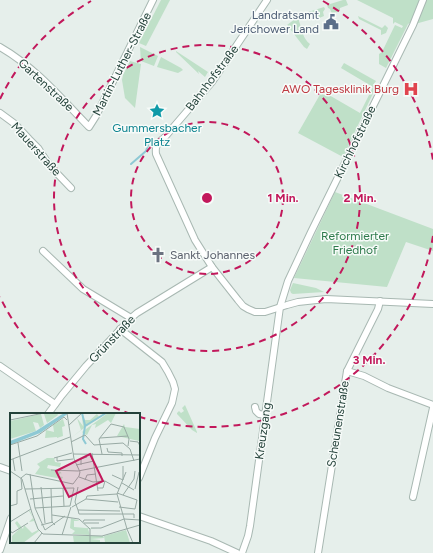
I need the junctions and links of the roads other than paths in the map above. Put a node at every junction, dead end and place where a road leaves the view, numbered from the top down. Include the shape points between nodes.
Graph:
1 (153, 0) edge
2 (267, 0) edge
3 (423, 0) edge
4 (0, 47) edge
5 (0, 113) edge
6 (89, 127) joint
7 (71, 188) dead end
8 (43, 251) dead end
9 (212, 267) junction
10 (380, 301) junction
11 (433, 304) edge
12 (280, 308) junction
13 (131, 318) junction
14 (120, 329) junction
15 (0, 366) edge
16 (347, 371) junction
17 (56, 404) junction
18 (255, 407) dead end
19 (433, 407) edge
20 (49, 413) edge
21 (266, 415) junction
22 (0, 468) edge
23 (10, 471) edge
24 (140, 476) edge
25 (413, 497) dead end
26 (140, 516) edge
27 (10, 521) edge
28 (0, 550) edge
29 (237, 553) edge
30 (242, 553) edge
31 (318, 553) edge

1 - 6 street, Martin-Luther-Straße
2 - 9 street, Bahnhofstraße via 212,82 156,148 195,240
3 - 12 street, Kirchhofstraße via 290,278
4 - 6 street, Gartenstraße via 34,70
5 - 7 street, Mauerstraße via 15,124 38,148
8 - 13 street via 83,289
9 - 12 street via 243,306 255,312
9 - 13 street, Grünstraße
10 - 11 street
10 - 12 street via 326,299 298,302
10 - 16 street, Scheunenstraße
12 - 21 street, Kreuzgang
13 - 14 street, Grünstraße
14 - 17 street, Grünstraße
14 - 24 street via 165,366 175,389 169,411
15 - 17 street
16 - 19 street
16 - 31 street, Scheunenstraße
17 - 20 street, Grünstraße
18 - 21 street via 259,414
19 - 25 street
21 - 30 street, Kreuzgang via 250,526
22 - 23 street
26 - 29 street via 211,541
27 - 28 street

